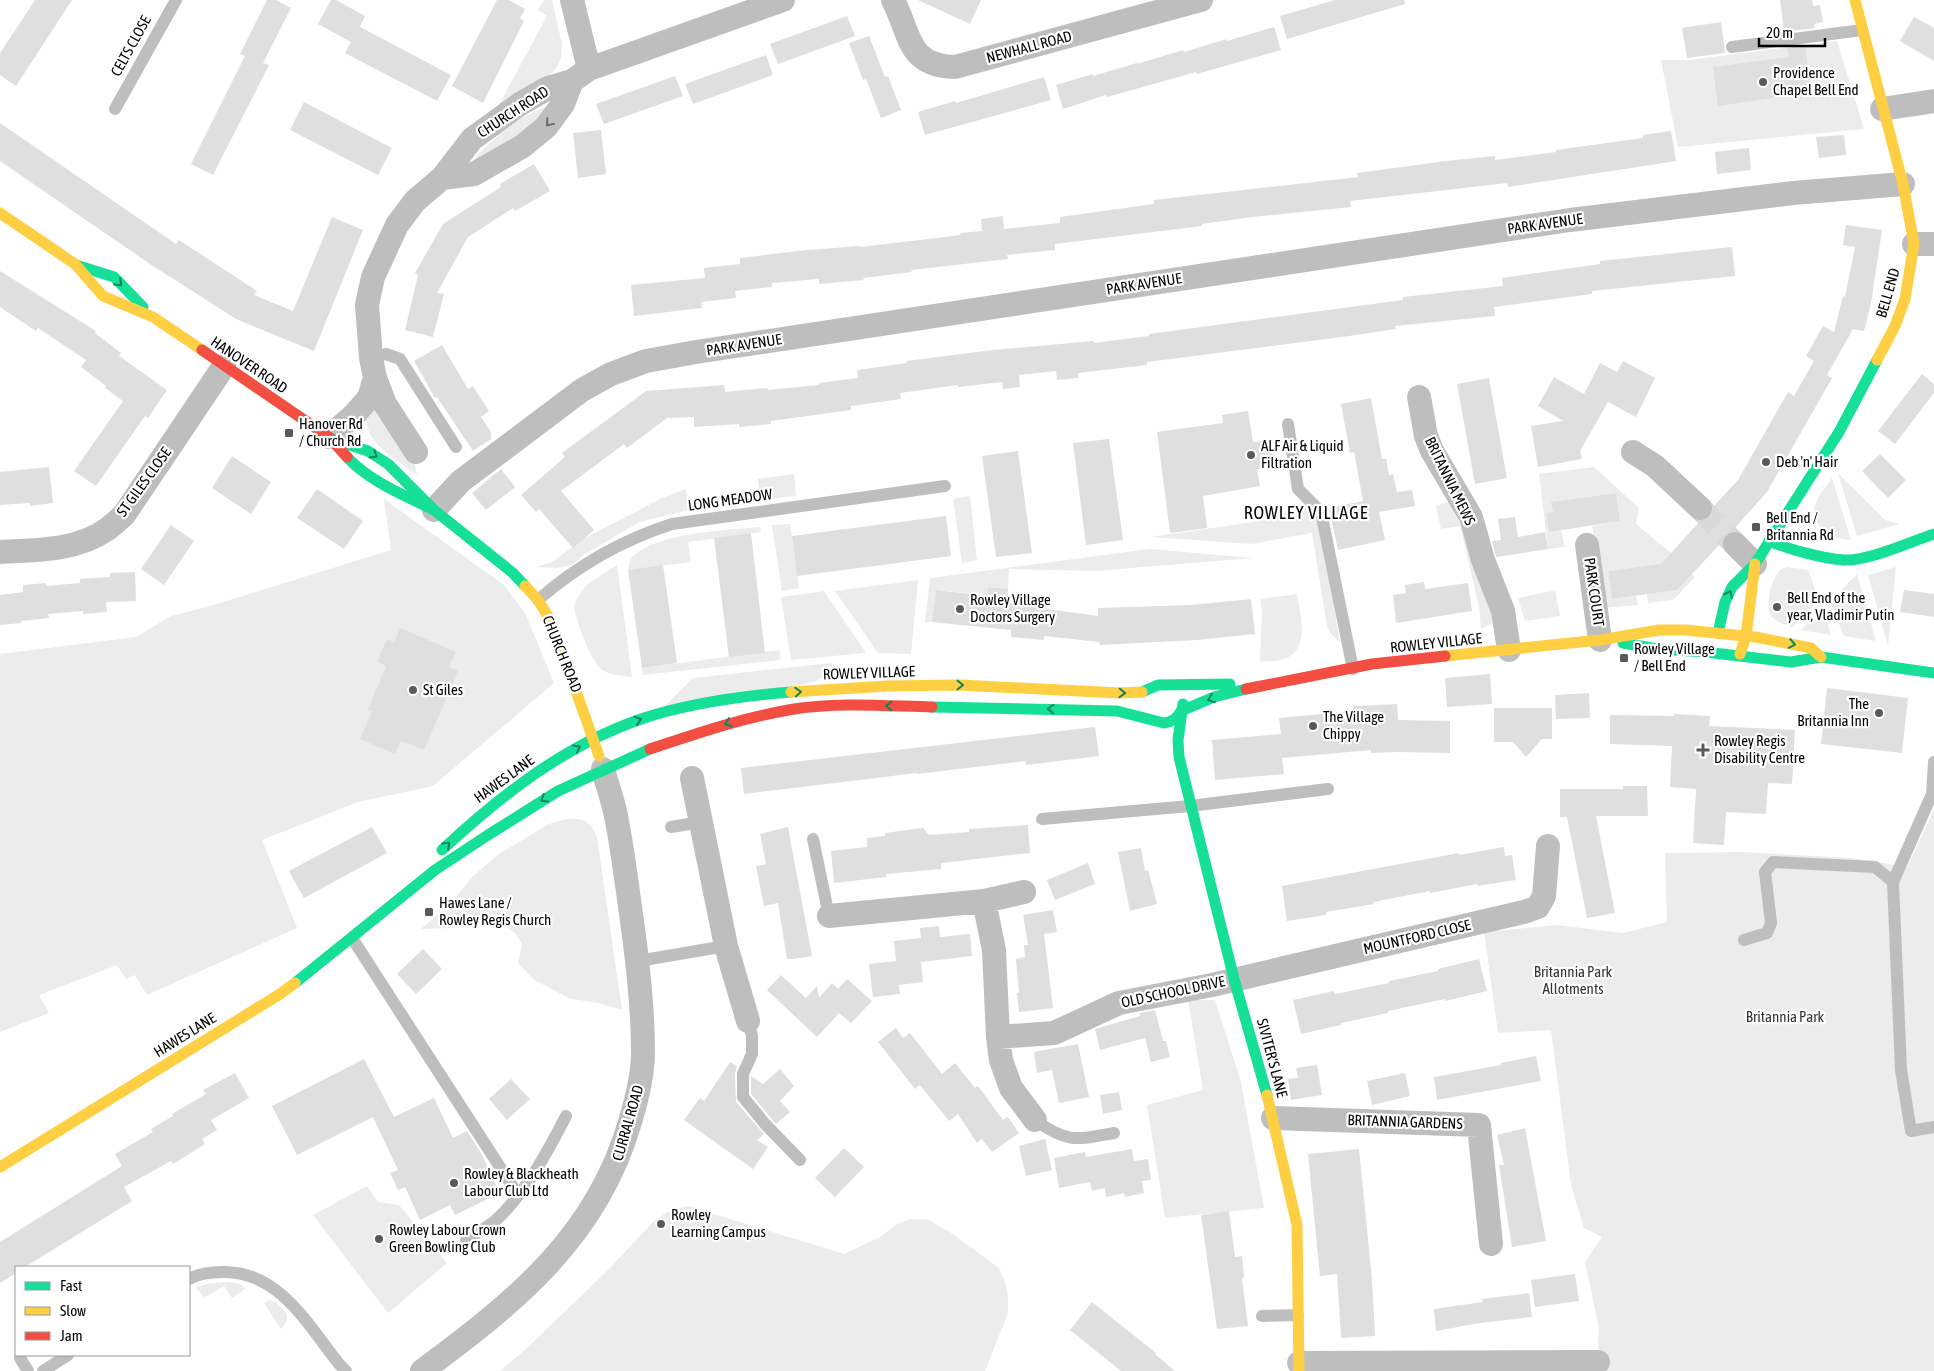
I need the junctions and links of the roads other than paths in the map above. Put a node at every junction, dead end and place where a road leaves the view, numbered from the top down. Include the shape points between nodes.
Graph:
1 (176, 0) edge
2 (572, 0) edge
3 (783, 0) edge
4 (893, 0) edge
5 (1201, 0) edge
6 (1855, 0) edge
7 (1862, 30) junction
8 (1732, 47) dead end
9 (580, 75) junction
10 (1934, 101) edge
11 (115, 109) dead end
12 (1882, 109) junction
13 (442, 178) junction
14 (1903, 184) junction
15 (0, 213) edge
16 (1924, 244) edge
17 (74, 264) junction
18 (153, 318) junction
19 (224, 366) junction
20 (373, 368) junction
21 (1420, 397) dead end
22 (1288, 424) dead end
23 (329, 437) junction
24 (456, 447) dead end
25 (416, 452) dead end
26 (1633, 452) dead end
27 (945, 486) dead end
28 (1700, 508) tunnel mouth
29 (434, 510) junction
30 (1934, 534) edge
31 (469, 538) joint
32 (1769, 541) junction
33 (1735, 544) tunnel mouth
34 (1812, 544) dead end
35 (1587, 545) dead end
36 (0, 552) edge
37 (1826, 557) junction
38 (1755, 564) junction
39 (538, 600) junction
40 (1718, 633) junction
41 (1600, 640) junction
42 (1743, 646) junction
43 (1509, 650) junction
44 (1821, 657) junction
45 (1353, 668) junction
46 (1934, 673) edge
47 (1275, 682) junction
48 (1167, 685) junction
49 (1152, 688) junction
50 (1181, 710) junction
51 (1154, 721) junction
52 (593, 739) junction
53 (1180, 757) junction
54 (1934, 762) edge
55 (603, 769) junction
56 (692, 778) dead end
57 (1328, 789) dead end
58 (1190, 806) junction
59 (1042, 819) dead end
60 (701, 822) junction
61 (671, 827) dead end
62 (813, 839) dead end
63 (1548, 846) dead end
64 (1892, 882) junction
65 (1024, 892) dead end
66 (984, 901) junction
67 (829, 916) joint
68 (377, 918) junction
69 (352, 938) junction
70 (1744, 940) dead end
71 (726, 946) junction
72 (638, 961) junction
73 (1234, 979) junction
74 (748, 1021) joint
75 (998, 1036) junction
76 (566, 1116) dead end
77 (1272, 1118) junction
78 (1035, 1120) joint
79 (1934, 1127) edge
80 (1114, 1133) dead end
81 (800, 1160) dead end
82 (0, 1167) edge
83 (518, 1195) junction
84 (466, 1240) dead end
85 (1491, 1244) dead end
86 (190, 1279) edge
87 (1298, 1315) junction
88 (1262, 1316) dead end
89 (66, 1356) edge
90 (20, 1358) dead end
91 (1598, 1362) dead end
92 (1299, 1367) edge
93 (28, 1371) edge
94 (43, 1371) edge
95 (346, 1371) edge
96 (422, 1371) edge

1 - 11 lane, CELTS CLOSE
2 - 9 street
3 - 9 street
4 - 5 street, NEWHALL ROAD via 912,46 926,62 940,67 955,67
6 - 7 main road, BELL END
7 - 8 lane
7 - 12 main road, BELL END
9 - 13 street, CHURCH ROAD via 548,88 492,123 472,139
9 -> 13 street, CHURCH ROAD via 546,127 522,146 474,174
10 - 12 street
12 - 14 main road, BELL END
13 - 20 street, CHURCH ROAD via 415,200 397,225 373,277 367,305
14 - 16 main road, BELL END
14 - 29 street, PARK AVENUE via 1793,193 1560,222 646,361 610,374 582,390 461,480
15 - 17 main road, HANOVER ROAD
16 - 32 main road, BELL END via 1910,275 1895,326 1786,524
17 - 18 main road, HANOVER ROAD via 103,296
17 -> 18 main road, HANOVER ROAD via 114,278
18 - 19 main road, HANOVER ROAD
19 - 23 main road, HANOVER ROAD
19 - 36 street, ST GILES CLOSE via 124,515 106,530 82,542 49,549
20 - 23 street, CHURCH ROAD via 369,398
20 - 24 lane via 386,354 400,359
20 - 25 street, CHURCH ROAD via 385,404
21 - 43 street, BRITANNIA MEWS via 1432,452 1471,517 1482,560 1503,610
22 - 45 lane via 1298,489 1321,512
23 - 29 main road, HANOVER ROAD via 357,468 374,480
23 -> 29 main road, HANOVER ROAD via 368,451 388,464
26 - 28 street via 1655,466
27 - 39 lane, LONG MEADOW via 672,524 605,552 562,579
29 - 31 main road, HANOVER ROAD
30 - 37 main road via 1862,558
31 - 39 main road, CHURCH ROAD via 513,573
32 - 37 main road via 1787,549
32 - 38 main road, BELL END
33 - 38 street
34 - 37 main road
35 - 41 street, PARK COURT
40 -> 38 main road, BELL END via 1726,596 1738,578
38 - 42 main road, BELL END
39 - 52 main road, CHURCH ROAD via 551,621
40 - 41 main road, ROWLEY VILLAGE via 1659,630
40 - 42 main road via 1723,643
41 - 42 main road, ROWLEY VILLAGE via 1658,649
41 - 43 main road, ROWLEY VILLAGE
42 -> 44 main road, ROWLEY VILLAGE via 1810,648
42 - 44 main road, ROWLEY VILLAGE via 1764,648 1773,660 1791,662
43 - 45 main road, ROWLEY VILLAGE
44 - 46 main road, ROWLEY VILLAGE
45 - 47 main road, ROWLEY VILLAGE
47 - 48 main road, ROWLEY VILLAGE
47 -> 50 main road, ROWLEY VILLAGE via 1214,697
48 - 49 main road, ROWLEY VILLAGE
48 - 50 main road via 1181,695
49 - 51 main road via 1145,703
52 -> 49 main road, ROWLEY VILLAGE via 662,713 761,695 884,686 982,685 1132,693
50 - 51 main road, ROWLEY VILLAGE via 1178,717 1170,722
50 - 53 main road, SIVITER'S LANE
51 - 53 main road, SIVITER'S LANE
51 -> 55 main road via 1117,711 994,707 847,706 796,710 738,720 646,750
52 - 55 main road, CHURCH ROAD
68 -> 52 main road, HAWES LANE via 418,872 474,819 526,779
53 - 58 main road, SIVITER'S LANE
54 - 64 lane via 1932,794
55 -> 68 main road, HAWES LANE via 558,791 481,839 435,870
55 - 72 street, CURRAL ROAD via 616,817
56 - 60 street
57 - 58 lane
58 - 59 lane
58 - 73 main road, SIVITER'S LANE
60 - 61 lane
60 - 71 street
62 - 67 lane
63 - 73 street, MOUNTFORD CLOSE via 1544,896 1538,907
64 - 70 lane via 1875,867 1772,862 1765,872 1771,923 1767,933
64 - 79 lane via 1901,1070 1911,1131
65 - 66 street
66 - 67 street
66 - 75 street via 994,950
68 - 69 main road, HAWES LANE
69 - 82 main road, HAWES LANE via 280,994
69 - 83 lane
71 - 72 lane
71 - 74 street
72 - 96 street, CURRAL ROAD via 641,1070 638,1095 613,1173 588,1215 548,1265 481,1327
73 - 75 street, OLD SCHOOL DRIVE via 1119,1003 1054,1033
73 - 77 main road, SIVITER'S LANE
74 - 81 lane via 752,1054 743,1074 743,1097
75 - 78 street via 1001,1060 1011,1088
76 - 83 lane
77 - 85 street, BRITANNIA GARDENS via 1479,1125
77 - 87 main road, SIVITER'S LANE via 1297,1225
78 - 80 lane via 1064,1137 1079,1139
83 - 84 lane via 495,1221
86 - 95 lane via 214,1272 235,1272 259,1278 289,1300
87 - 88 lane
87 - 92 main road, SIVITER'S LANE
89 - 94 lane
90 - 93 lane
91 - 92 street

